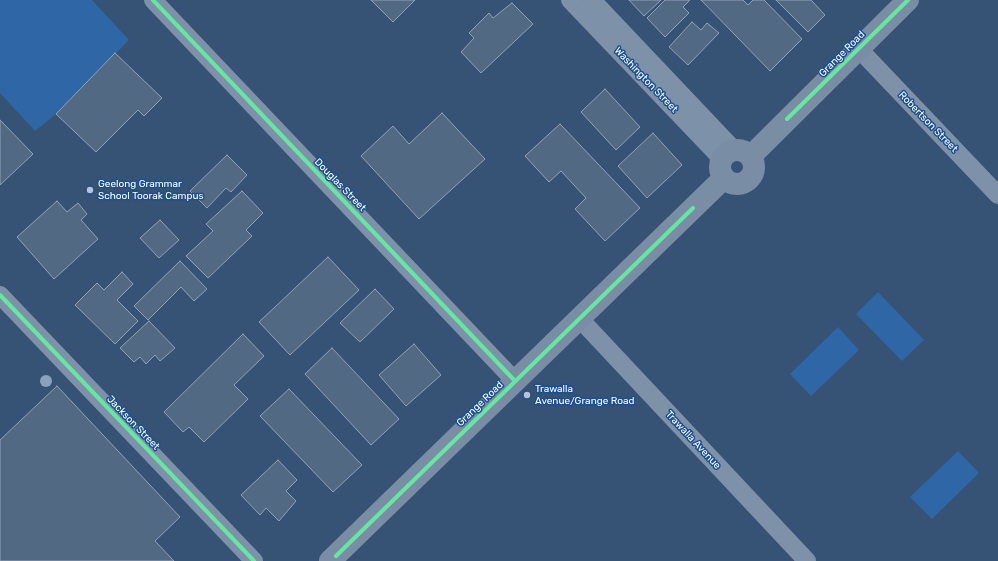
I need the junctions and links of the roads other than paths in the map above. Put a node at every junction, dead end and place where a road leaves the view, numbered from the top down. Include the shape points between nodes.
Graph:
1 (153, 0) edge
2 (570, 0) edge
3 (592, 0) edge
4 (908, 0) edge
5 (858, 48) junction
6 (733, 161) junction
7 (998, 195) edge
8 (0, 295) edge
9 (579, 318) junction
10 (515, 381) junction
11 (336, 559) edge
12 (254, 561) edge
13 (807, 561) edge

1 - 10 street, Douglas Street
2 - 6 street, Washington Street
3 - 6 street, Washington Street
4 - 5 street, Grange Road
5 - 6 street, Grange Road
5 - 7 street, Robertson Street
6 - 9 street, Grange Road
8 - 12 street, Jackson Street
9 - 10 street, Grange Road
9 - 13 street, Trawalla Avenue
10 - 11 street, Grange Road

